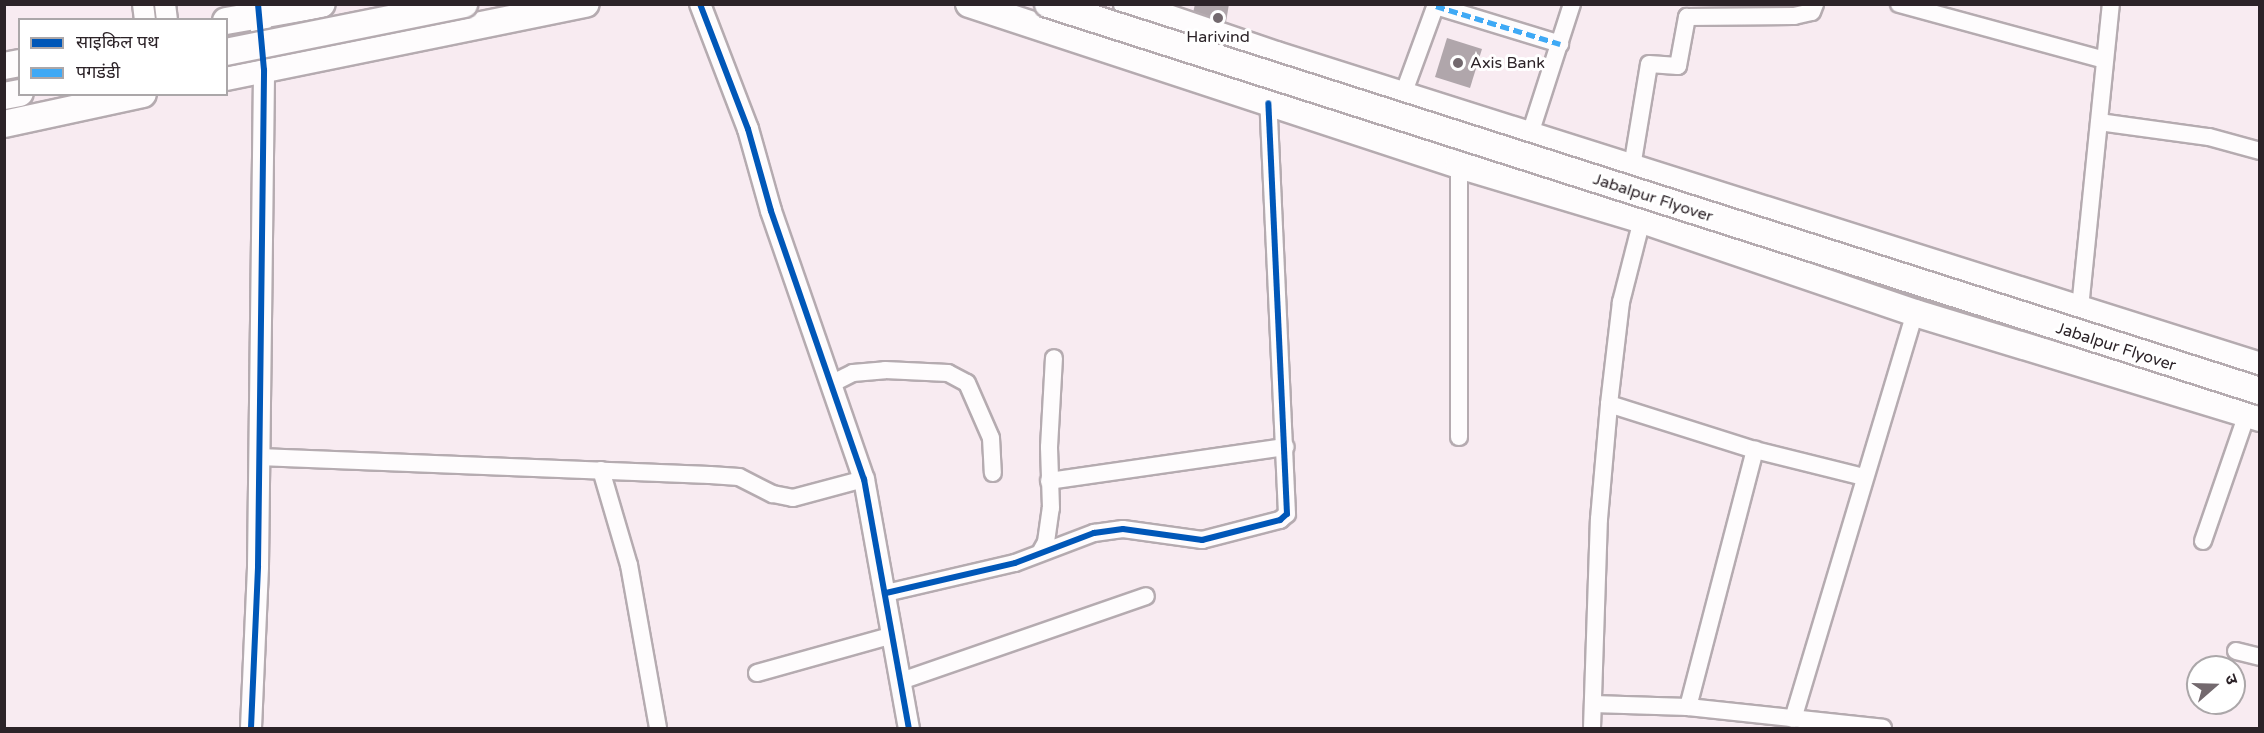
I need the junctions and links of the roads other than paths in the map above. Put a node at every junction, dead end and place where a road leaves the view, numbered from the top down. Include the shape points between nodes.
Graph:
1 (322, 4) edge
2 (464, 4) edge
3 (586, 4) edge
4 (700, 4) edge
5 (969, 4) edge
6 (1048, 4) edge
7 (1127, 4) edge
8 (1572, 4) edge
9 (1815, 4) edge
10 (1899, 4) edge
11 (2111, 4) edge
12 (1436, 5) edge
13 (259, 10) edge
14 (228, 20) edge
15 (1560, 44) junction
16 (228, 52) edge
17 (2105, 60) junction
18 (264, 70) junction
19 (228, 77) edge
20 (1406, 93) junction
21 (134, 96) edge
22 (1268, 103) junction
23 (2099, 122) junction
24 (4, 124) edge
25 (1530, 134) junction
26 (1386, 141) junction
27 (2259, 151) edge
28 (1459, 165) junction
29 (1642, 171) junction
30 (1642, 220) junction
31 (2080, 308) junction
32 (1915, 313) junction
33 (1054, 358) dead end
34 (2259, 366) edge
35 (833, 383) junction
36 (2259, 391) edge
37 (1609, 404) junction
38 (2253, 416) edge
39 (1459, 437) dead end
40 (1286, 447) junction
41 (1755, 450) junction
42 (259, 457) junction
43 (601, 470) junction
44 (993, 473) dead end
45 (1864, 477) junction
46 (864, 479) junction
47 (1049, 481) junction
48 (2203, 541) dead end
49 (1040, 553) junction
50 (886, 593) junction
51 (1146, 596) dead end
52 (893, 635) junction
53 (2236, 651) dead end
54 (2259, 657) edge
55 (757, 673) dead end
56 (901, 681) junction
57 (1593, 704) junction
58 (1688, 707) junction
59 (1793, 719) junction
60 (251, 729) edge
61 (658, 729) edge
62 (909, 729) edge
63 (1592, 729) edge
64 (1883, 729) edge

1 - 13 main road
2 - 16 main road, bridge
3 - 18 main road
4 - 35 street via 748,129 771,211
5 - 22 main road
6 - 36 main road, Jabalpur Flyover, bridge
7 - 20 main road via 1276,55
8 - 15 street
9 - 29 street via 1812,12 1794,16 1688,17 1678,66 1649,64
10 - 17 street
11 - 17 street
12 - 15 street
12 - 20 street
13 - 14 main road
13 - 18 street
15 - 25 street
17 - 23 street
18 - 19 main road
18 - 42 street
20 - 25 main road
20 - 26 street
21 - 24 main road
22 - 26 main road
22 - 40 street
23 - 27 street via 2208,137
23 - 31 street
25 - 29 main road
26 - 28 main road
28 - 30 main road
28 - 39 street
29 - 30 street
29 - 31 main road
30 - 32 main road
30 - 37 street via 1621,302
31 - 34 main road
32 - 38 main road
32 - 45 street
33 - 47 street
35 - 44 street via 853,373 885,370 948,373 967,383 991,438
35 - 46 street
37 - 41 street
37 - 57 street via 1599,519
38 - 48 street
40 - 47 street
40 - 49 street via 1289,506 1280,520 1202,540 1123,529 1094,533
41 - 45 street
41 - 58 street
42 - 43 street
42 - 60 street
43 - 46 street via 739,477 773,494 792,498
43 - 61 street via 621,526 655,695
45 - 59 street
46 - 50 street
47 - 49 street via 1049,529
49 - 50 street via 970,575
50 - 52 street
51 - 56 street
52 - 55 street
52 - 56 street
53 - 54 street
56 - 62 street
57 - 58 street
57 - 63 street
58 - 59 street
59 - 64 street

